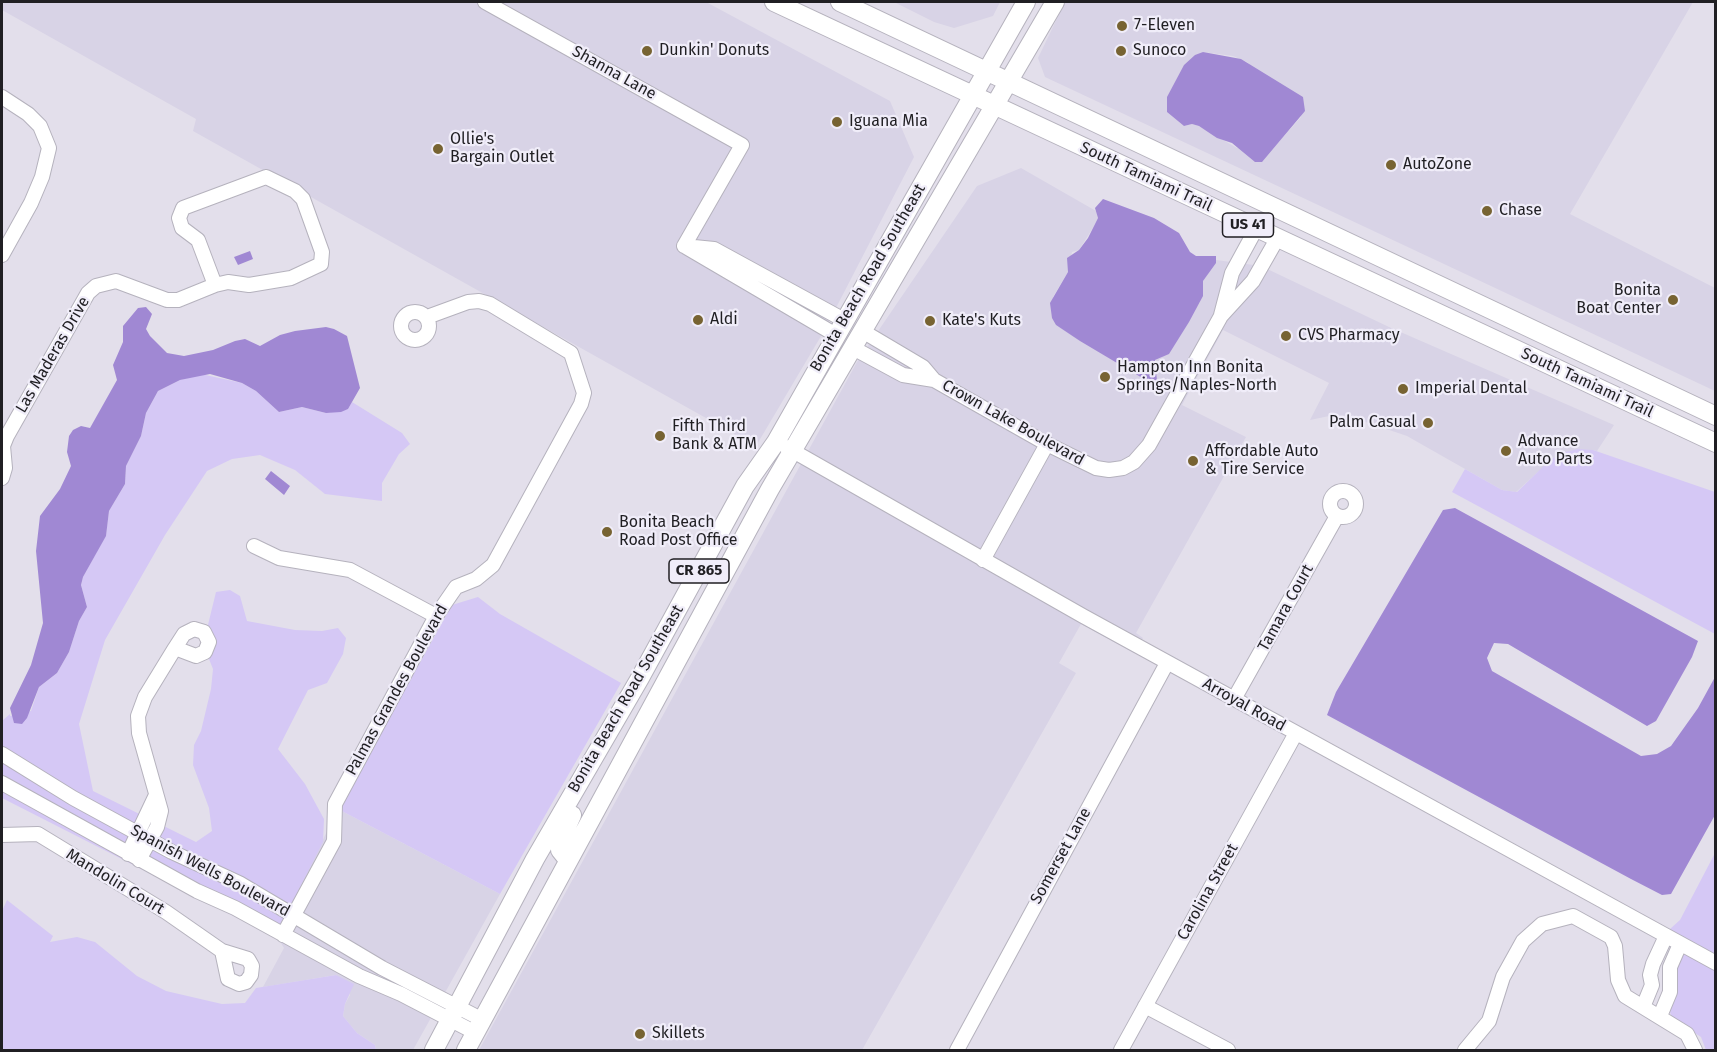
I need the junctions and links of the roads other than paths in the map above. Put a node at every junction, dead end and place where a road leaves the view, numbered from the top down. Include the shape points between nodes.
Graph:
1 (485, 2) edge
2 (774, 2) edge
3 (840, 2) edge
4 (1026, 2) edge
5 (1055, 2) edge
6 (986, 71) junction
7 (1008, 81) junction
8 (972, 96) junction
9 (2, 97) edge
10 (994, 106) junction
11 (699, 221) junction
12 (1256, 229) junction
13 (1277, 239) junction
14 (684, 246) junction
15 (714, 249) junction
16 (2, 255) edge
17 (215, 285) junction
18 (1221, 316) junction
19 (427, 317) dead end
20 (840, 327) junction
21 (864, 332) junction
22 (853, 348) junction
23 (934, 380) junction
24 (1716, 416) edge
25 (776, 442) junction
26 (1716, 443) edge
27 (1047, 444) junction
28 (792, 451) junction
29 (2, 478) edge
30 (1337, 516) dead end
31 (254, 546) dead end
32 (983, 560) junction
33 (436, 616) junction
34 (175, 648) dead end
35 (1167, 663) junction
36 (1234, 699) junction
37 (622, 708) junction
38 (1296, 733) junction
39 (3, 758) edge
40 (2, 783) edge
41 (2, 835) edge
42 (144, 837) junction
43 (134, 857) junction
44 (568, 860) junction
45 (294, 917) junction
46 (283, 935) junction
47 (1666, 936) junction
48 (1680, 944) junction
49 (222, 951) dead end
50 (1716, 963) edge
51 (1145, 1006) junction
52 (1643, 1007) junction
53 (453, 1013) junction
54 (1660, 1016) junction
55 (479, 1027) junction
56 (434, 1050) edge
57 (466, 1050) edge
58 (957, 1050) edge
59 (1121, 1050) edge
60 (1228, 1050) edge
61 (1465, 1050) edge
62 (1695, 1050) edge

1 - 11 street, Shanna Lane via 742,145
2 - 8 main road, South Tamiami Trail / US 41
3 - 6 main road, South Tamiami Trail / US 41
4 - 6 main road, CR 865
5 - 7 main road, CR 865
6 - 7 main road, South Tamiami Trail / US 41
6 - 8 main road, Bonita Beach Road Southeast / CR 865
7 - 10 main road, Bonita Beach Road Southeast / CR 865
7 - 24 main road, South Tamiami Trail / US 41
8 - 10 main road, South Tamiami Trail / US 41
8 - 20 main road, Bonita Beach Road Southeast / CR 865
9 - 16 street via 40,126 49,148 31,203
10 - 12 main road, South Tamiami Trail / US 41
10 - 21 main road, Bonita Beach Road Southeast / CR 865
11 - 14 street
11 - 15 street via 701,237
12 - 13 main road, South Tamiami Trail / US 41
12 - 18 street, Crown Lake Boulevard via 1232,273
13 - 18 street, Crown Lake Boulevard via 1253,281
13 - 26 main road, South Tamiami Trail / US 41
14 - 15 street
14 - 20 street
15 - 20 street
17 - 17 street, Las Maderas Drive via 198,240 182,228 179,218 183,208 255,178 276,180 295,191 303,199 315,231 322,252 321,264 291,278 249,285
17 - 29 street, Las Maderas Drive via 178,300 167,300 116,281 96,286 88,293 7,436
18 - 27 street, Crown Lake Boulevard via 1149,445 1134,462 1123,468 1096,468
19 - 33 street, Palmas Grandes Boulevard via 468,302 490,304 571,352 584,393 493,565 476,579 456,587
20 - 25 main road, Bonita Beach Road Southeast / CR 865
21 - 22 main road, Bonita Beach Road Southeast / CR 865
21 - 23 street, Crown Lake Boulevard via 923,366
22 - 23 street, Crown Lake Boulevard via 903,375
22 - 28 main road, Bonita Beach Road Southeast / CR 865
23 - 27 street, Crown Lake Boulevard
25 - 28 street, Arroyal Road
25 - 37 main road, Bonita Beach Road Southeast / CR 865 via 745,486
27 - 32 street
28 - 32 street, Arroyal Road
28 - 44 main road, Bonita Beach Road Southeast / CR 865
30 - 36 street, Tamara Court
31 - 33 street via 279,558 350,570
32 - 35 street, Arroyal Road
33 - 45 street, Palmas Grandes Boulevard via 335,804 334,841
34 - 42 street via 138,716 139,734 156,795
35 - 36 street, Arroyal Road
35 - 58 street, Somerset Lane
36 - 38 street, Arroyal Road
37 - 44 main road via 616,733 562,833 560,850
37 - 53 main road, Bonita Beach Road Southeast / CR 865
38 - 47 street, Arroyal Road
38 - 51 street, Carolina Street
39 - 42 street, Spanish Wells Boulevard
40 - 43 street, Spanish Wells Boulevard
41 - 49 street, Mandolin Court via 38,834
42 - 43 street
42 - 45 street, Spanish Wells Boulevard via 239,883
43 - 46 street, Spanish Wells Boulevard
44 - 55 main road, Bonita Beach Road Southeast / CR 865
45 - 46 street, Palmas Grandes Boulevard
45 - 53 street, Spanish Wells Boulevard
46 - 53 street, Spanish Wells Boulevard via 359,976
47 - 48 street, Arroyal Road
47 - 52 street via 1653,964 1652,985
48 - 50 street, Arroyal Road
48 - 54 street via 1670,967 1670,992
51 - 59 street, Carolina Street
51 - 60 street
52 - 54 street
52 - 61 street via 1620,989 1611,937 1573,916 1562,917 1542,924 1523,941 1503,977 1489,1021
53 - 55 street, Spanish Wells Boulevard
53 - 56 main road, Bonita Beach Road Southeast / CR 865
54 - 62 street via 1687,1034
55 - 57 main road, Bonita Beach Road Southeast / CR 865

